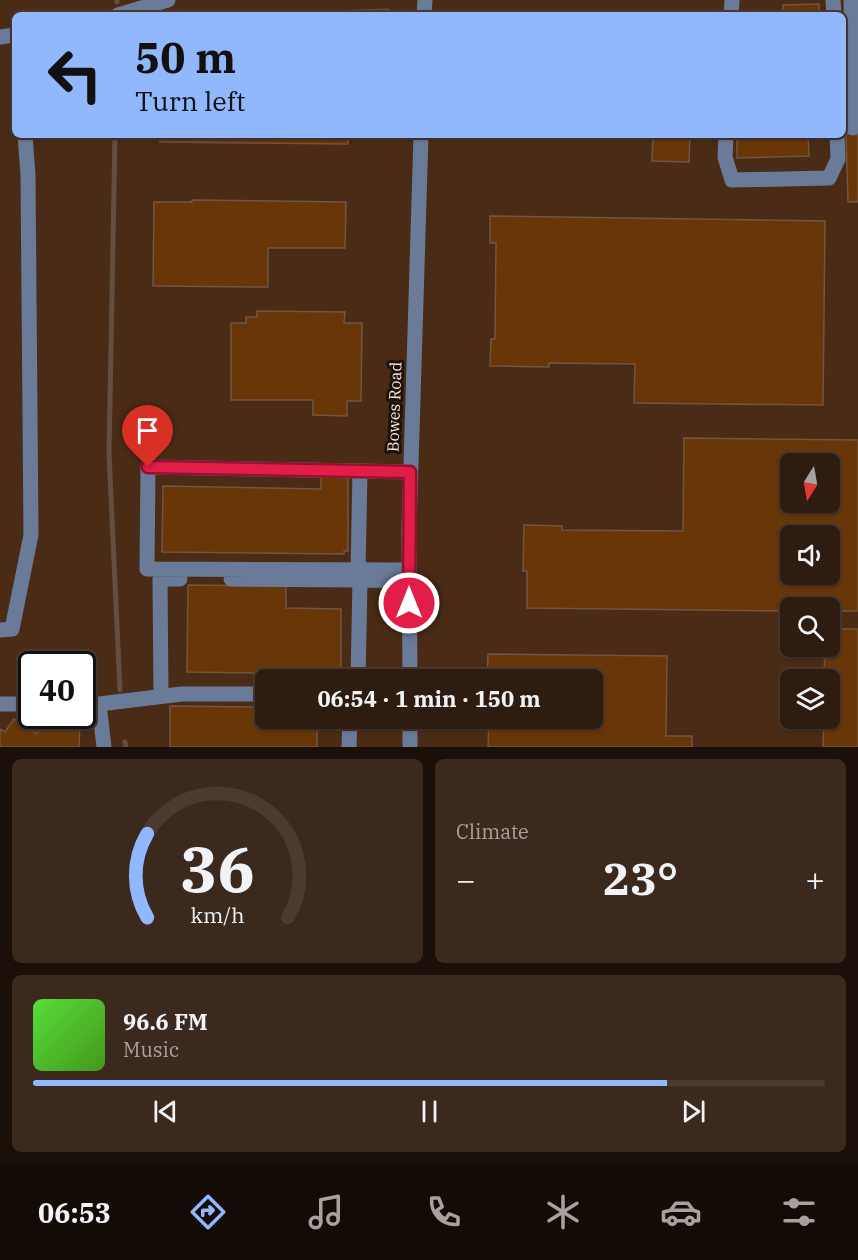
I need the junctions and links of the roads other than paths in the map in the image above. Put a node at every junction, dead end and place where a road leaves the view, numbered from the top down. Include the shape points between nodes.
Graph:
1 (168, 0) edge
2 (851, 0) edge
3 (128, 12) edge
4 (853, 128) dead end
5 (25, 138) edge
6 (420, 138) edge
7 (726, 138) edge
8 (837, 138) edge
9 (360, 471) junction
10 (410, 472) junction
11 (359, 575) junction
12 (409, 575) junction
13 (0, 630) edge
14 (358, 669) edge
15 (410, 669) edge
16 (255, 694) edge
17 (161, 696) junction
18 (0, 704) edge
19 (18, 704) edge
20 (99, 704) joint
21 (350, 729) edge
22 (410, 729) edge
23 (104, 747) edge
24 (349, 747) edge
25 (410, 747) edge

1 - 3 street
2 - 4 street
5 - 13 street via 31,535 12,629
6 - 10 street, Bowes Road
7 - 8 street via 725,157 732,180 828,178 838,159
9 - 10 street
9 - 11 street
9 - 11 street via 148,467 147,569
10 - 12 street, Bowes Road
11 - 12 street
11 - 14 street
11 - 17 street via 160,579
12 - 15 street, Bowes Road
16 - 17 street
17 - 20 street
18 - 19 street
20 - 23 street
21 - 24 street
22 - 25 street

